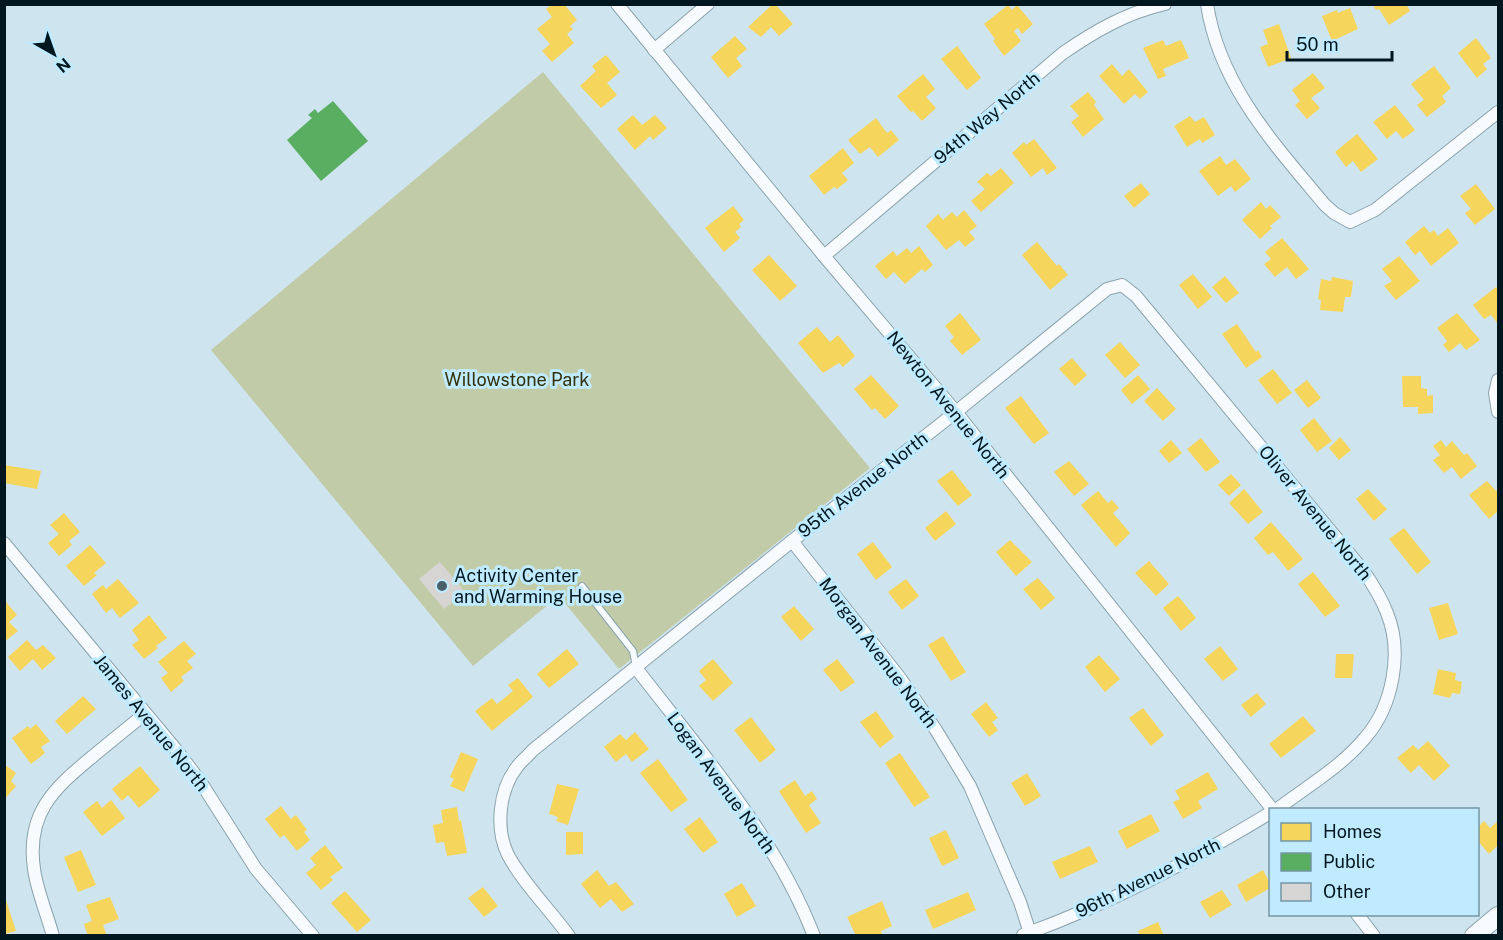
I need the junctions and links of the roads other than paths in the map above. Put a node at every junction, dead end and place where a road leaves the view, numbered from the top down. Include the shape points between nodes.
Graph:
1 (617, 4) edge
2 (708, 4) edge
3 (1165, 4) edge
4 (1207, 4) edge
5 (654, 50) junction
6 (1498, 112) edge
7 (824, 256) junction
8 (1122, 285) joint
9 (1498, 380) edge
10 (956, 412) junction
11 (1498, 412) edge
12 (792, 541) junction
13 (4, 543) edge
14 (582, 586) dead end
15 (636, 668) junction
16 (145, 714) junction
17 (1271, 808) edge
18 (1277, 808) edge
19 (1269, 813) edge
20 (1358, 916) edge
21 (1498, 916) edge
22 (1026, 934) edge
23 (53, 936) edge
24 (313, 936) edge
25 (569, 936) edge
26 (814, 936) edge
27 (1374, 936) edge
28 (1474, 936) edge

1 - 5 street, Newton Avenue North
2 - 5 street
3 - 7 street, 94th Way North via 1116,20 1063,53
4 - 6 street via 1219,49 1249,110 1325,205 1350,222 1375,210
5 - 7 street, Newton Avenue North
7 - 10 street, Newton Avenue North
8 - 10 street, 95th Avenue North via 1107,289
8 - 18 street, Oliver Avenue North via 1136,296 1362,569 1388,614 1395,665 1380,715 1366,737 1345,758
9 - 11 street
10 - 12 street, 95th Avenue North
10 - 17 street, Newton Avenue North
12 - 15 street, 95th Avenue North
12 - 22 street, Morgan Avenue North via 936,730 969,786 1020,902
13 - 16 street, James Avenue North
14 - 15 lane via 633,651
15 - 25 street, 95th Avenue North via 533,750 517,766 506,786 501,830 507,853
15 - 26 street, Logan Avenue North via 742,806 800,904
16 - 23 street via 63,780 40,813 34,831 34,871
16 - 24 street, James Avenue North via 200,781 256,869
19 - 22 street, 96th Avenue North via 1130,892
20 - 27 street
21 - 28 street

